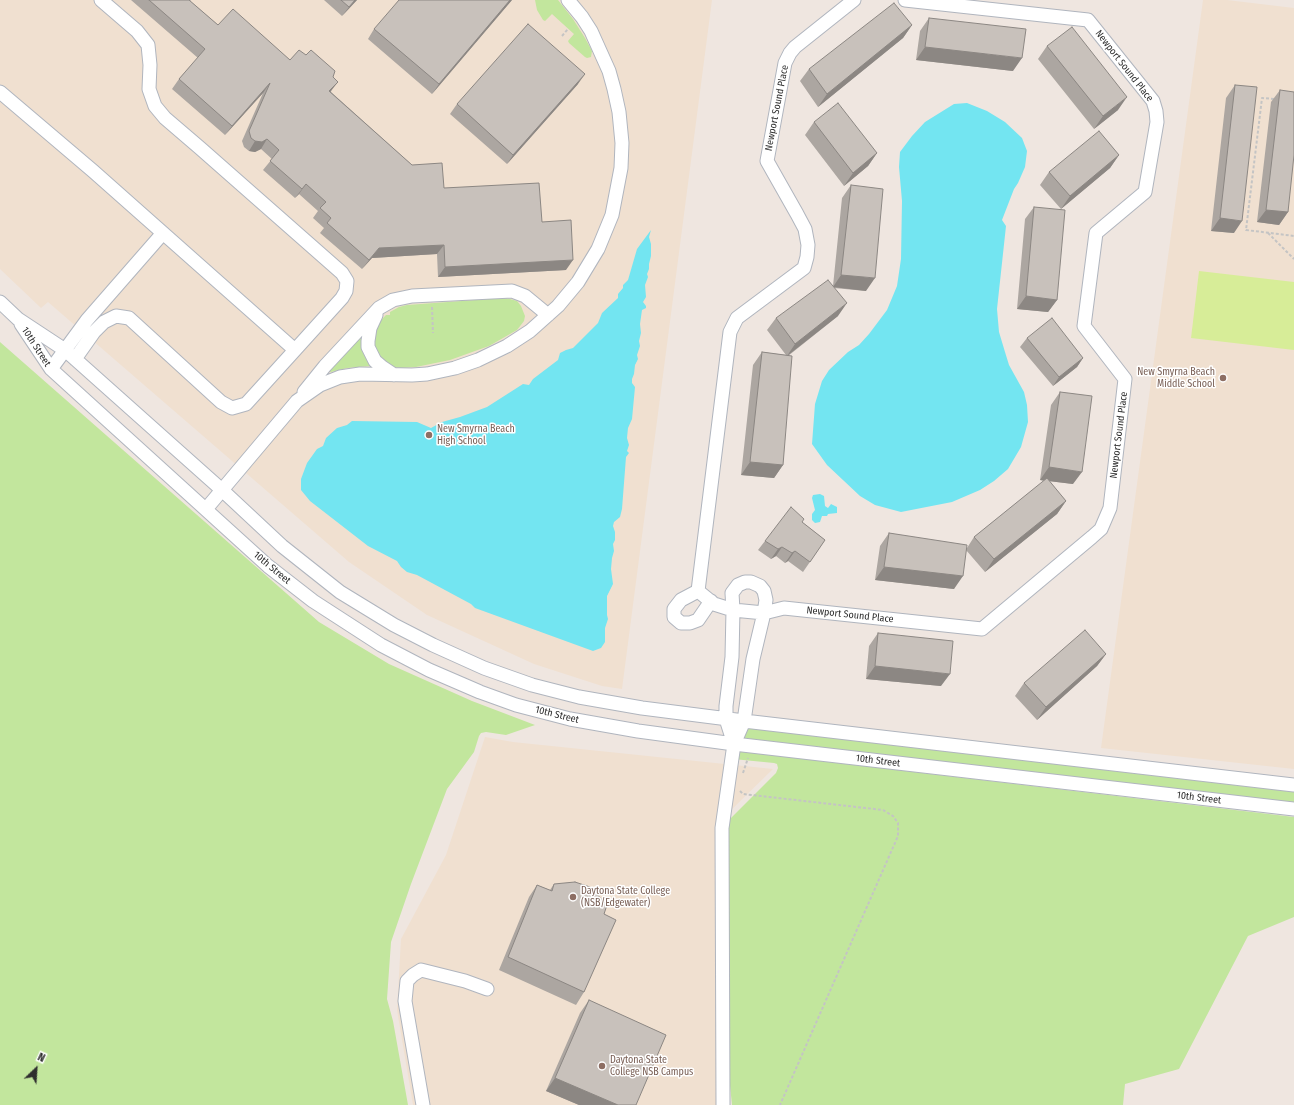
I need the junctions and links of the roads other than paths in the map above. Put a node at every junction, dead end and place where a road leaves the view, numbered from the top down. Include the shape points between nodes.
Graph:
1 (101, 0) edge
2 (568, 0) edge
3 (854, 0) edge
4 (905, 0) edge
5 (0, 92) edge
6 (163, 233) junction
7 (0, 302) edge
8 (379, 308) junction
9 (548, 316) junction
10 (18, 319) junction
11 (65, 350) junction
12 (295, 350) junction
13 (75, 359) junction
14 (51, 369) junction
15 (394, 375) junction
16 (297, 401) junction
17 (222, 490) junction
18 (206, 509) junction
19 (698, 591) junction
20 (711, 601) junction
21 (733, 610) junction
22 (764, 613) junction
23 (732, 657) junction
24 (753, 659) junction
25 (726, 719) junction
26 (744, 721) junction
27 (734, 744) junction
28 (1294, 785) edge
29 (1294, 809) edge
30 (486, 989) dead end
31 (423, 1105) edge
32 (723, 1105) edge

1 - 12 street via 148,44 149,90 155,106 165,118 342,273 347,281 342,298
2 - 9 street via 591,31 609,71 620,120 621,162 615,204 598,249 578,282
3 - 19 street, Newport Sound Place via 795,47 785,63 767,161 805,229 807,257 804,268 737,318 730,332
4 - 22 street, Newport Sound Place via 1088,20 1153,101 1157,122 1145,192 1096,233 1084,326 1125,379 1110,508 1101,529 982,629 784,608
5 - 6 street
6 - 11 street via 87,320
6 - 12 street
7 - 10 street
8 - 9 street via 393,300 412,296 506,290 525,296
8 - 15 street via 370,328 368,347 375,361
8 - 16 street via 312,380
9 - 15 street via 507,346 478,360 427,374
10 - 11 street, 10th Street
10 - 14 street, 10th Street
11 - 13 street, 10th Street
11 - 14 street
12 - 13 street via 246,404 232,408 220,402 129,318 116,316 104,322
13 - 17 street, 10th Street
14 - 18 street, 10th Street
15 - 16 street via 360,374 340,377 320,385
16 - 17 street
17 - 18 street
17 - 25 street, 10th Street via 282,546 340,592 433,645 484,668 532,685 579,697
18 - 27 street, 10th Street via 268,566 313,601 381,645 429,670 516,705 570,719
19 - 20 street, Newport Sound Place
19 - 20 street via 680,600 674,608 674,617 681,623 698,620
20 - 21 street, Newport Sound Place
21 - 22 street, Newport Sound Place
21 - 22 street via 732,593 738,585 751,582 764,591
21 - 23 street
22 - 24 street
23 - 24 street
23 - 25 street
24 - 26 street
25 - 26 street, 10th Street
25 - 27 street
26 - 27 street
26 - 28 street, 10th Street
27 - 29 street, 10th Street
27 - 32 street via 722,828
30 - 31 street via 421,970 407,981 405,1001

